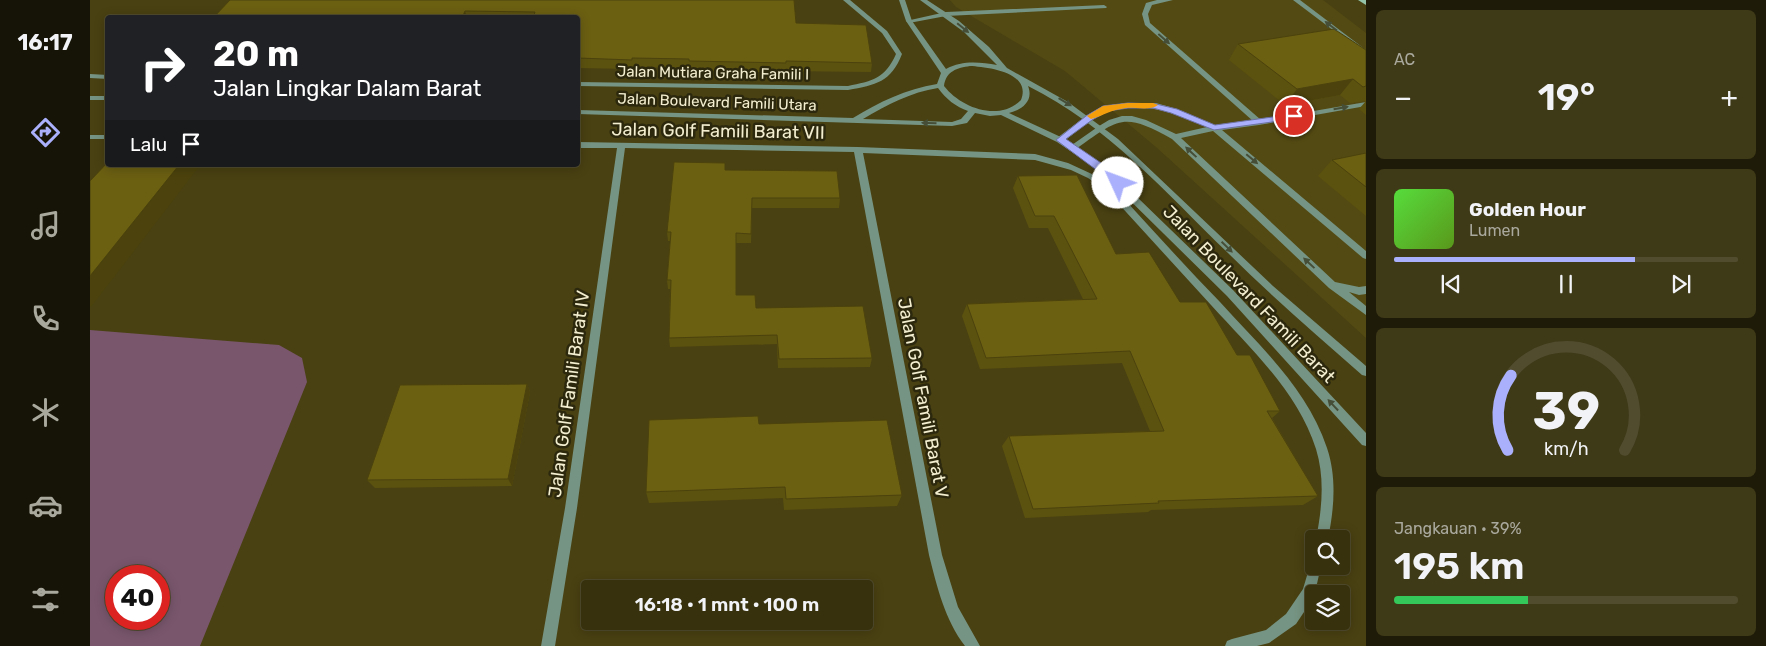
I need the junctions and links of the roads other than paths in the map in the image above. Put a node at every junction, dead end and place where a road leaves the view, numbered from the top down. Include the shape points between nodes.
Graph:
1 (846, 0) edge
2 (902, 0) edge
3 (923, 0) edge
4 (1170, 0) edge
5 (1296, 0) edge
6 (1361, 0) edge
7 (1147, 2) edge
8 (1366, 3) edge
9 (1104, 7) dead end
10 (946, 14) junction
11 (909, 21) junction
12 (1366, 53) edge
13 (1004, 69) junction
14 (945, 73) junction
15 (90, 76) edge
16 (105, 76) edge
17 (1021, 80) junction
18 (580, 84) edge
19 (940, 86) junction
20 (90, 98) edge
21 (105, 98) edge
22 (1366, 104) edge
23 (973, 110) junction
24 (580, 112) edge
25 (1002, 113) junction
26 (1089, 118) junction
27 (856, 120) junction
28 (1259, 123) junction
29 (1101, 128) junction
30 (1214, 128) junction
31 (90, 137) edge
32 (105, 137) edge
33 (1175, 137) junction
34 (1060, 140) junction
35 (580, 145) edge
36 (621, 146) junction
37 (1073, 147) junction
38 (858, 150) junction
39 (1366, 256) edge
40 (1332, 285) junction
41 (1366, 290) edge
42 (1366, 311) edge
43 (1366, 372) edge
44 (1366, 441) edge
45 (1324, 530) edge
46 (1313, 575) edge
47 (548, 646) edge
48 (973, 646) edge
49 (1232, 646) edge

1 - 18 street, Jalan Mutiara Graha Famili I via 885,32 899,54 890,73 877,82 848,88
2 - 11 street
3 - 10 street
4 - 7 street
12 -> 5 street
6 - 8 main road
7 -> 28 street via 1147,24
9 - 10 street
10 - 11 street
10 -> 13 street via 978,40
11 - 14 street
13 - 14 street via 970,64
13 - 17 street, Jalan Boulevard Famili Barat
14 - 19 street
15 - 16 street
17 - 25 street via 1026,87 1024,103
17 -> 26 street, Jalan Boulevard Famili Barat
19 - 23 street via 951,100
19 - 27 street via 911,92
20 - 21 street
28 -> 22 street
23 - 25 street
23 -> 27 street, Jalan Boulevard Famili Utara via 964,121 952,124
24 - 27 street, Jalan Boulevard Famili Utara
25 - 34 street, Jalan Boulevard Famili Barat
26 - 29 street, Jalan Boulevard Famili Barat
26 - 30 street via 1106,108 1153,105
26 - 34 street
28 - 30 street
29 - 33 street via 1116,119 1139,118
29 - 37 street
29 -> 43 street, Jalan Boulevard Famili Barat via 1270,289
30 - 33 street
30 -> 39 street
31 - 32 street
40 -> 33 street
34 - 37 street, Jalan Boulevard Famili Barat
35 - 36 street, Jalan Golf Famili Barat VII
36 - 38 street, Jalan Golf Famili Barat VII
36 - 47 street, Jalan Golf Famili Barat IV via 571,508
44 -> 37 street, Jalan Boulevard Famili Barat via 1230,294 1104,169
38 - 45 street, Jalan Golf Famili Barat VII via 1035,157 1089,174 1109,188 1269,362 1295,396 1318,438 1328,480 1328,512
38 - 48 street, Jalan Golf Famili Barat V via 932,542 943,586 965,637
40 - 41 street
40 - 42 street
46 - 49 street via 1309,592 1291,619 1269,636

